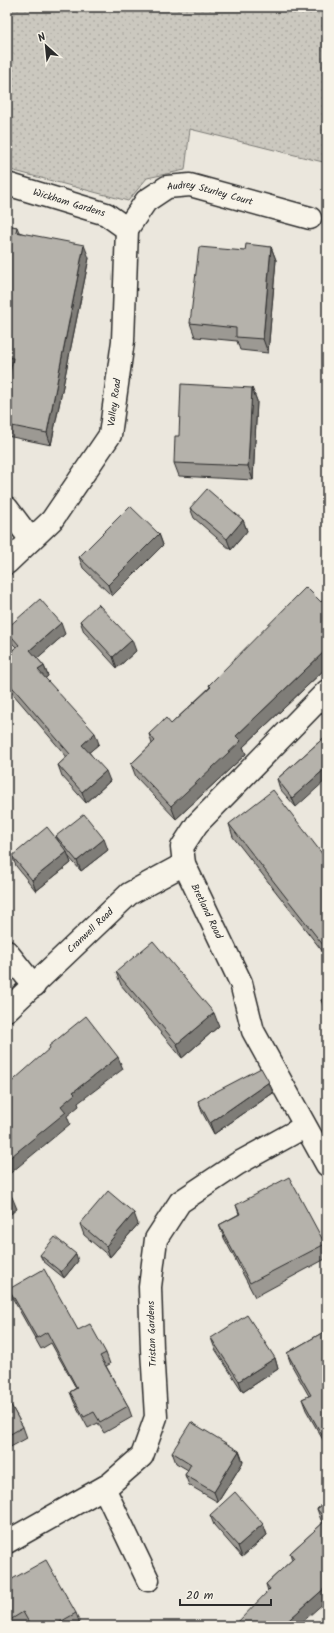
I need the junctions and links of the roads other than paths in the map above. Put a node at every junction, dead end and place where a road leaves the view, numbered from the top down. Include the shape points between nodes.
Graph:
1 (7, 184) edge
2 (310, 218) dead end
3 (127, 229) junction
4 (7, 508) edge
5 (31, 540) junction
6 (7, 563) edge
7 (327, 691) edge
8 (184, 864) junction
9 (7, 952) edge
10 (34, 986) junction
11 (7, 1010) edge
12 (304, 1127) junction
13 (327, 1165) edge
14 (104, 1488) junction
15 (7, 1542) edge
16 (148, 1580) dead end

1 - 3 street, Wickham Gardens via 106,214
2 - 3 street, Audrey Sturley Court via 190,185 167,187 146,201
3 - 5 street, Valley Road via 123,341 110,435 52,520
4 - 5 street
5 - 6 street, Valley Road
7 - 8 street, Bretland Road via 197,824 182,847
8 - 10 street, Cranwell Road via 129,894
8 - 12 street, Bretland Road via 241,983 253,1031
9 - 10 street
10 - 11 street, Cranwell Road
12 - 13 street, Bretland Road
12 - 14 street, Tristan Gardens via 237,1164 180,1202 156,1239 150,1287 156,1417 142,1456
14 - 15 street, Tristan Gardens
14 - 16 street

